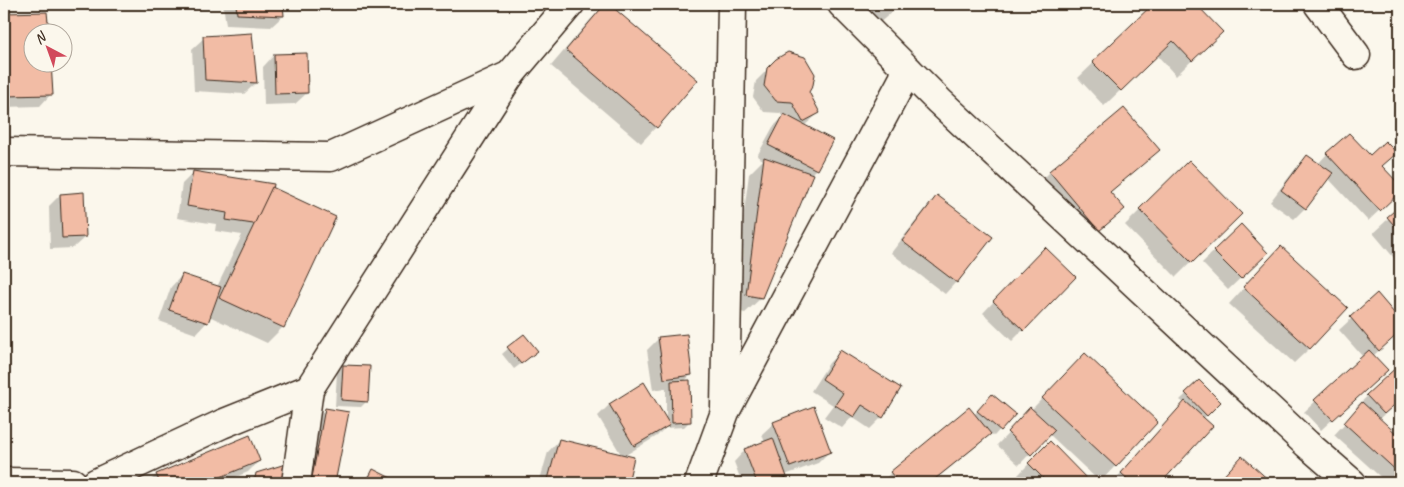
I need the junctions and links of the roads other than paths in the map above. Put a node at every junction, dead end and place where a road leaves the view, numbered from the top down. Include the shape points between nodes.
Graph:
1 (570, 4) edge
2 (732, 4) edge
3 (842, 4) edge
4 (1318, 4) edge
5 (1356, 54) dead end
6 (908, 70) junction
7 (510, 76) junction
8 (4, 152) edge
9 (309, 389) junction
10 (725, 412) junction
11 (4, 482) edge
12 (73, 483) edge
13 (96, 483) edge
14 (296, 483) edge
15 (699, 483) edge
16 (1352, 483) edge

1 - 7 street
2 - 10 street
3 - 6 street
4 - 5 street
6 - 10 street
6 - 16 street
7 - 8 street via 331,157
7 - 9 street
9 - 13 street via 222,424
9 - 14 street
10 - 15 street
11 - 12 street

